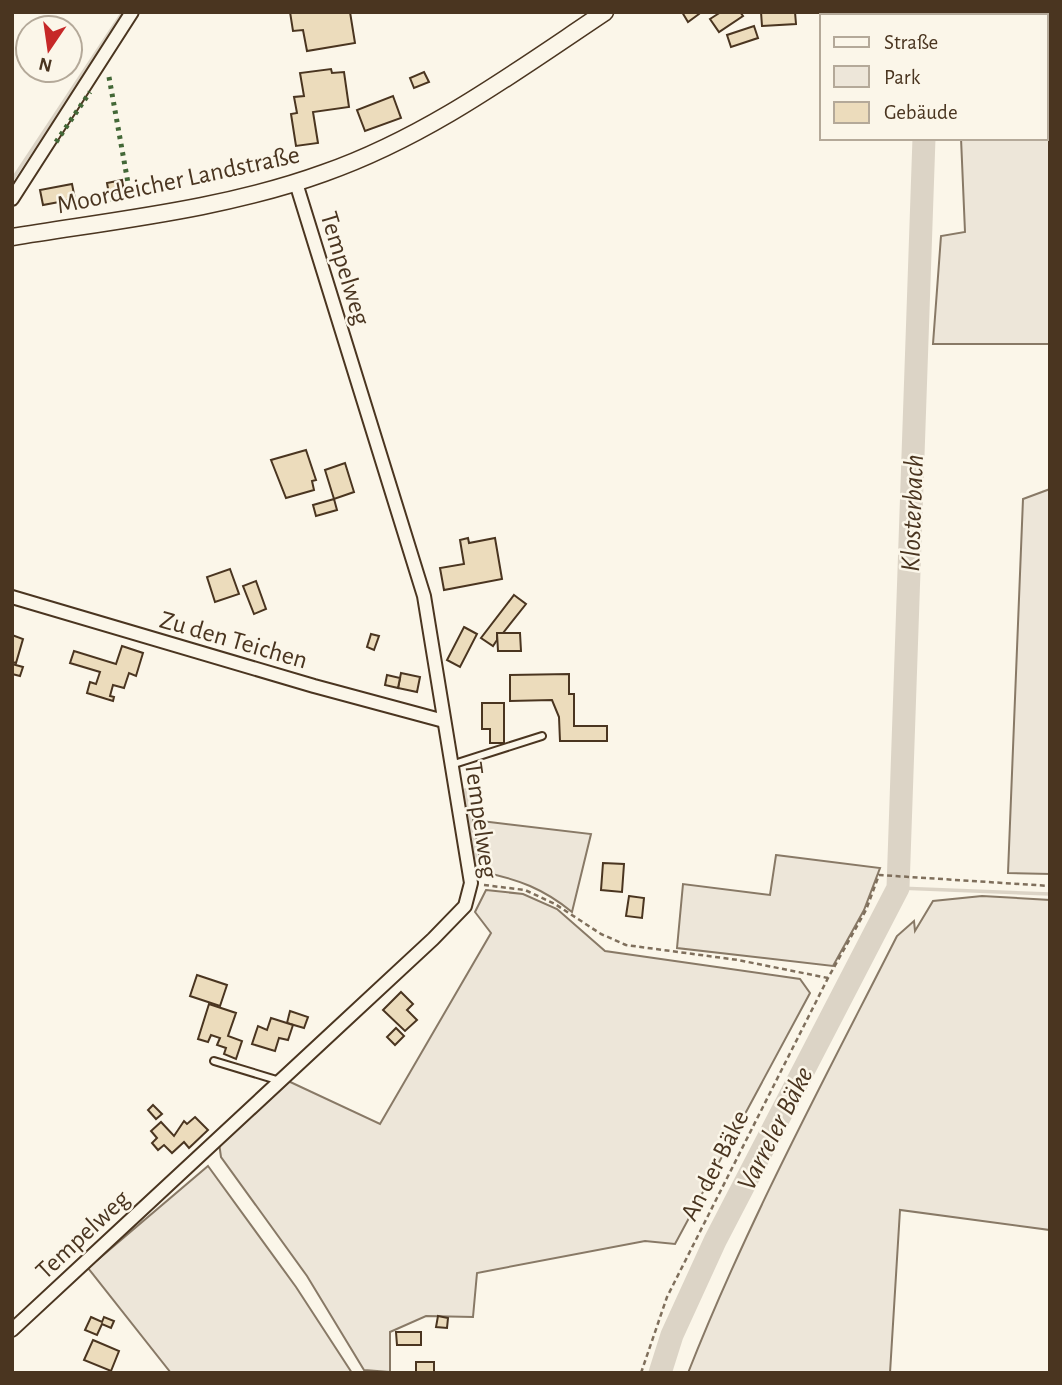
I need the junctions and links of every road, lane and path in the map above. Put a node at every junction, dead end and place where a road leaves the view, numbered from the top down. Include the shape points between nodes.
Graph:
1 (132, 12) edge
2 (605, 12) edge
3 (296, 183) junction
4 (12, 199) edge
5 (12, 237) edge
6 (12, 597) edge
7 (444, 721) junction
8 (542, 736) dead end
9 (451, 765) junction
10 (471, 883) junction
11 (1050, 886) edge
12 (828, 978) junction
13 (214, 1061) dead end
14 (280, 1081) junction
15 (12, 1331) edge
16 (641, 1373) edge

1 - 4 street
2 - 3 main road, Moordeicher Landstraße via 435,122
3 - 5 main road, Moordeicher Landstraße via 195,206
3 - 7 street, Tempelweg via 424,596
6 - 7 street, Zu den Teichen
7 - 9 street, Tempelweg
8 - 9 lane
9 - 10 street, Tempelweg
10 - 12 path via 525,890 626,945
10 - 14 street, Tempelweg via 465,906
11 - 12 path, An der Bäke via 879,875 866,911
12 - 16 path, An der Bäke via 667,1297
13 - 14 lane
14 - 15 street, Tempelweg

